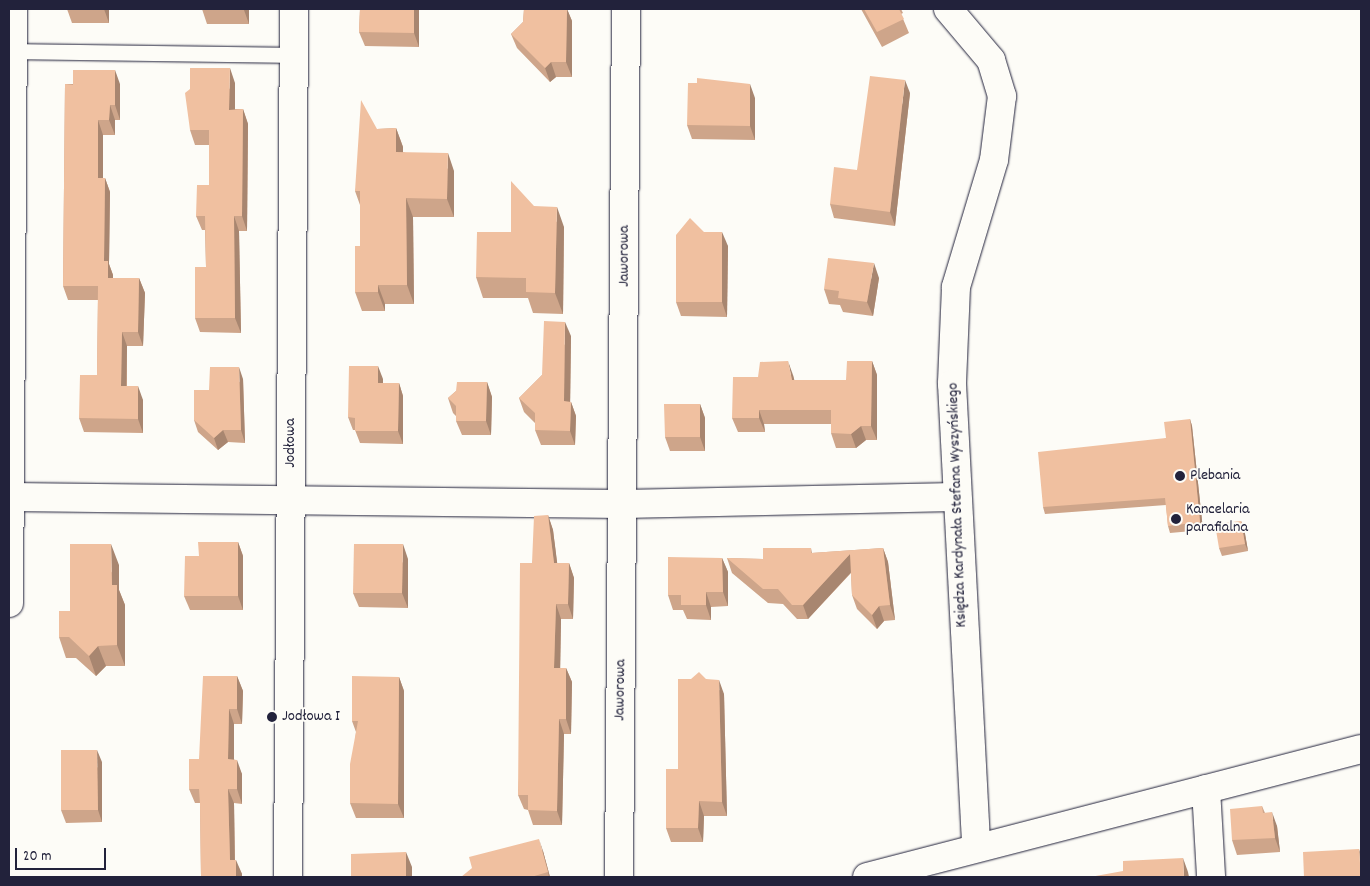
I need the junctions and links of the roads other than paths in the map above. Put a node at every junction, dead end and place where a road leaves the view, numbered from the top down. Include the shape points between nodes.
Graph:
1 (13, 9) edge
2 (294, 9) edge
3 (626, 9) edge
4 (948, 9) edge
5 (13, 51) junction
6 (293, 55) junction
7 (10, 497) junction
8 (955, 497) junction
9 (291, 500) junction
10 (623, 504) junction
11 (9, 603) edge
12 (1361, 749) edge
13 (1206, 789) junction
14 (976, 846) junction
15 (288, 877) edge
16 (619, 877) edge
17 (867, 877) edge
18 (1211, 877) edge

1 - 5 street
2 - 6 street, Jodłowa
3 - 10 street, Jaworowa
4 - 8 street, Księdza Kardynała Stefana Wyszyńskiego via 991,60 1002,96 994,160 956,287
5 - 6 lane
5 - 7 street
6 - 9 street, Jodłowa
7 - 9 street
7 - 11 street
8 - 10 street
8 - 14 street, Księdza Kardynała Stefana Wyszyńskiego
9 - 10 street
9 - 15 street, Jodłowa
10 - 16 street, Jaworowa
12 - 13 street
13 - 14 street
13 - 18 street
14 - 17 street

